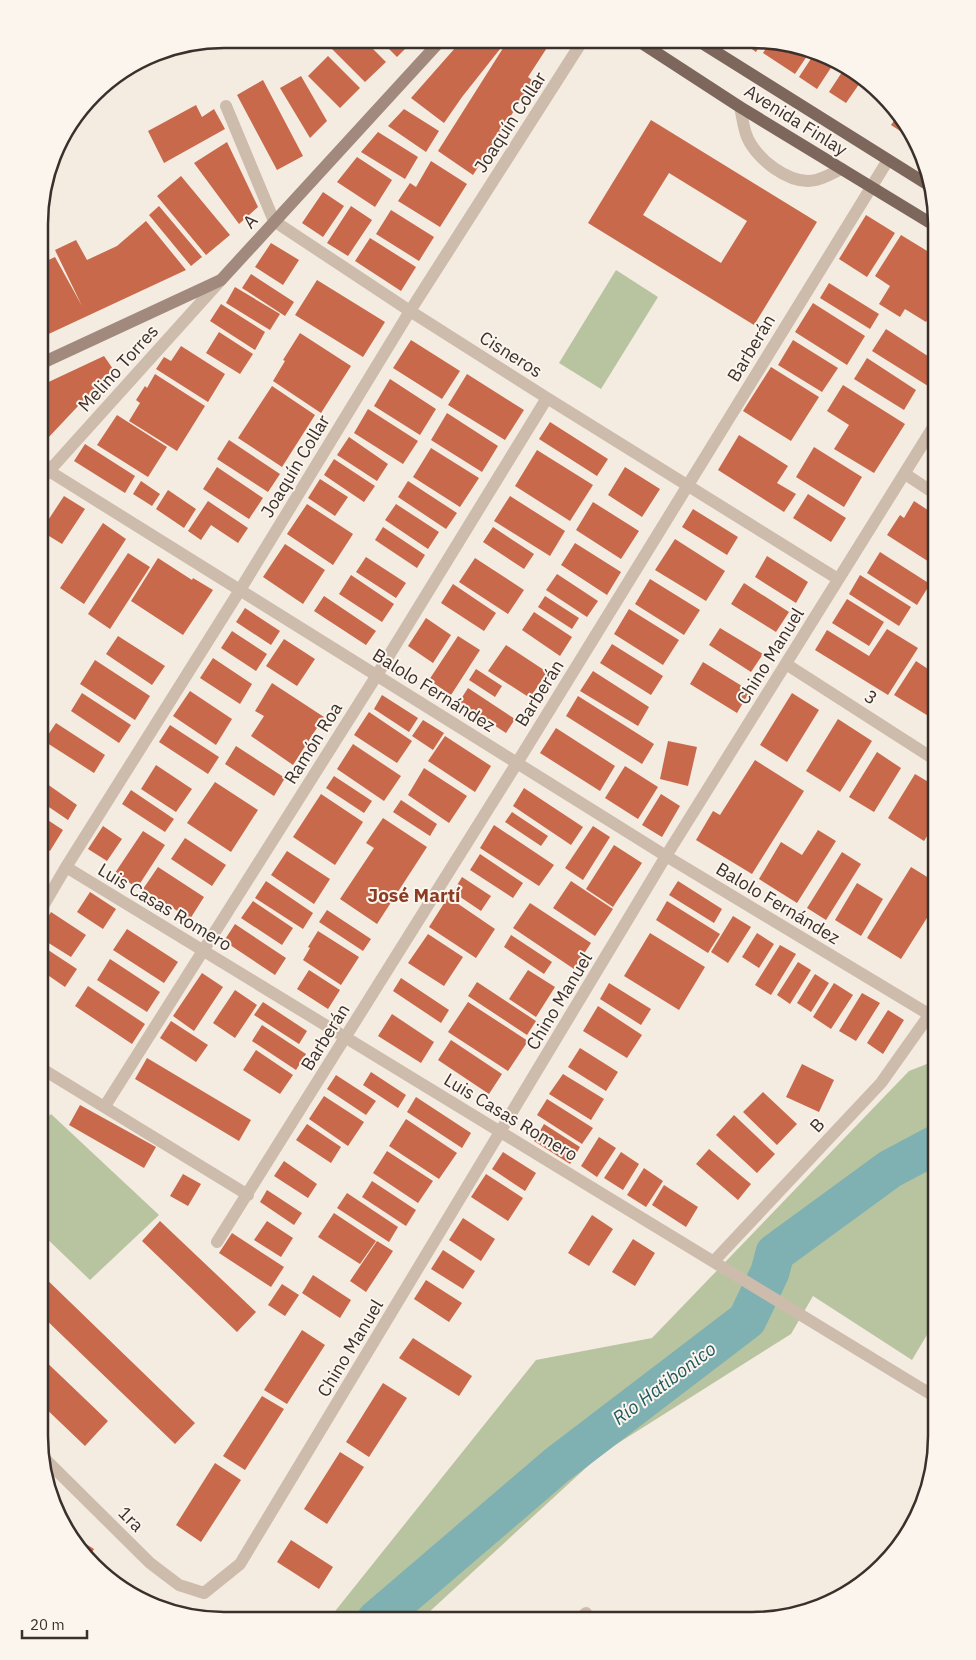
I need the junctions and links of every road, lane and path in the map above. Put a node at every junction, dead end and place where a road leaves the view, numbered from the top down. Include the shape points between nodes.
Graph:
1 (434, 48) edge
2 (578, 48) edge
3 (649, 48) edge
4 (710, 48) edge
5 (226, 106) dead end
6 (740, 107) junction
7 (888, 160) junction
8 (842, 169) junction
9 (923, 182) edge
10 (871, 186) junction
11 (274, 221) junction
12 (928, 221) edge
13 (221, 280) junction
14 (410, 311) junction
15 (48, 360) edge
16 (547, 398) junction
17 (928, 436) edge
18 (49, 471) joint
19 (905, 474) junction
20 (688, 485) junction
21 (928, 489) edge
22 (838, 579) junction
23 (240, 590) junction
24 (786, 664) junction
25 (377, 676) junction
26 (928, 755) edge
27 (516, 763) junction
28 (666, 856) junction
29 (66, 867) junction
30 (48, 897) edge
31 (202, 950) junction
32 (928, 1006) edge
33 (928, 1017) edge
34 (345, 1037) junction
35 (48, 1072) edge
36 (106, 1106) junction
37 (501, 1132) junction
38 (248, 1195) junction
39 (217, 1242) dead end
40 (714, 1261) junction
41 (928, 1392) edge
42 (50, 1464) edge
43 (204, 1592) joint

1 - 11 street, A
2 - 14 street, Joaquín Collar
3 - 6 main road, Avenida Finlay
4 - 7 main road, Avenida Finlay
5 - 11 street
6 - 8 main road, Avenida Finlay
6 - 8 street via 746,135 756,153 782,174 816,180
7 - 9 main road, Avenida Finlay
7 - 10 street, Barberán
8 - 10 main road, Avenida Finlay
10 - 12 main road, Avenida Finlay
10 - 20 street, Barberán
11 - 13 street, A
11 - 14 street, Cisneros
13 - 15 street, A
13 - 18 street, Melino Torres
14 - 16 street, Cisneros
14 - 23 street, Joaquín Collar
16 - 20 street, Cisneros
16 - 25 street, Ramón Roa
17 - 19 street, Chino Manuel
18 - 23 street, Balolo Fernández
19 - 21 street
19 - 22 street, Chino Manuel
20 - 22 street, Cisneros
20 - 27 street, Barberán
22 - 24 street, Chino Manuel
23 - 25 street, Balolo Fernández
23 - 29 street, Joaquín Collar
24 - 26 street, 3
24 - 28 street, Chino Manuel
25 - 27 street, Balolo Fernández
25 - 31 street, Ramón Roa
27 - 28 street, Balolo Fernández
27 - 34 street, Barberán
28 - 32 street, Balolo Fernández
28 - 37 street, Chino Manuel
29 - 30 street, Joaquín Collar
29 - 31 street, Luis Casas Romero
31 - 34 street, Luis Casas Romero
31 - 36 street, Ramón Roa
33 - 40 street, B via 881,1083
34 - 37 street, Luis Casas Romero
34 - 38 street, Barberán
35 - 36 street
36 - 38 street
37 - 40 street, Luis Casas Romero
37 - 43 street, Chino Manuel via 240,1564
38 - 39 street, Barberán
40 - 41 street, Luis Casas Romero
42 - 43 street, 1ra via 150,1563 179,1585

